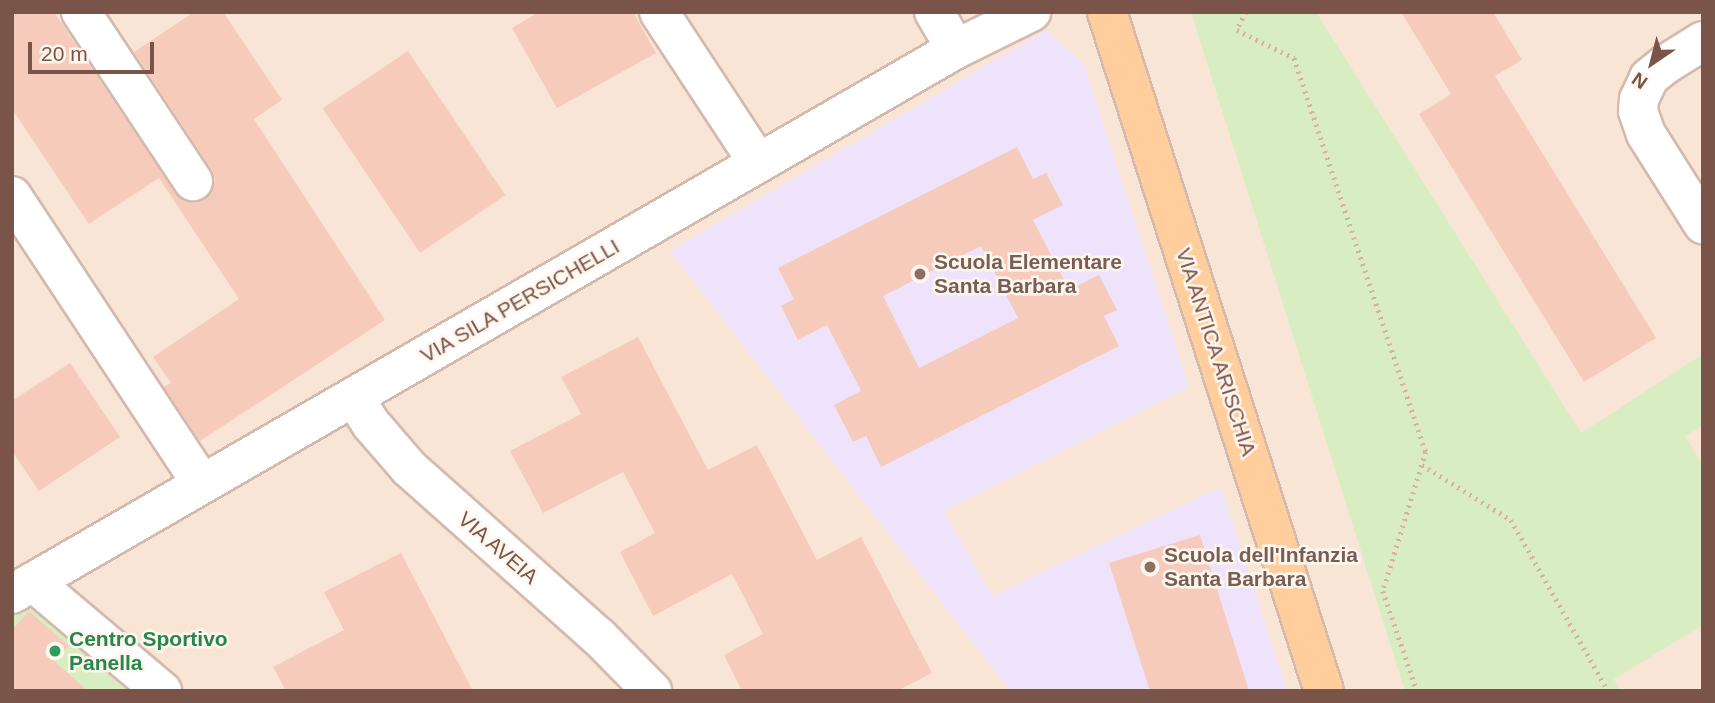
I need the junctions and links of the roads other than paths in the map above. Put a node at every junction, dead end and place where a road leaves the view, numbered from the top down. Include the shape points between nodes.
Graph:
1 (81, 12) edge
2 (659, 12) edge
3 (934, 12) edge
4 (1031, 12) edge
5 (1107, 12) edge
6 (1703, 41) edge
7 (956, 49) junction
8 (758, 163) junction
9 (193, 181) dead end
10 (12, 197) edge
11 (1703, 224) edge
12 (354, 397) junction
13 (202, 484) junction
14 (23, 588) edge
15 (162, 691) edge
16 (652, 691) edge
17 (1324, 691) edge

1 - 9 street
2 - 8 street
3 - 7 street
4 - 7 street, VIA SILA PERSICHELLI
5 - 17 main road, VIA ANTICA ARISCHIA
6 - 11 street via 1649,78 1638,111 1646,134
7 - 8 street, VIA SILA PERSICHELLI
8 - 12 street, VIA SILA PERSICHELLI
10 - 13 street
12 - 13 street, VIA SILA PERSICHELLI
12 - 16 street, VIA AVEIA via 409,468 599,637
13 - 14 street, VIA SILA PERSICHELLI
14 - 15 street

